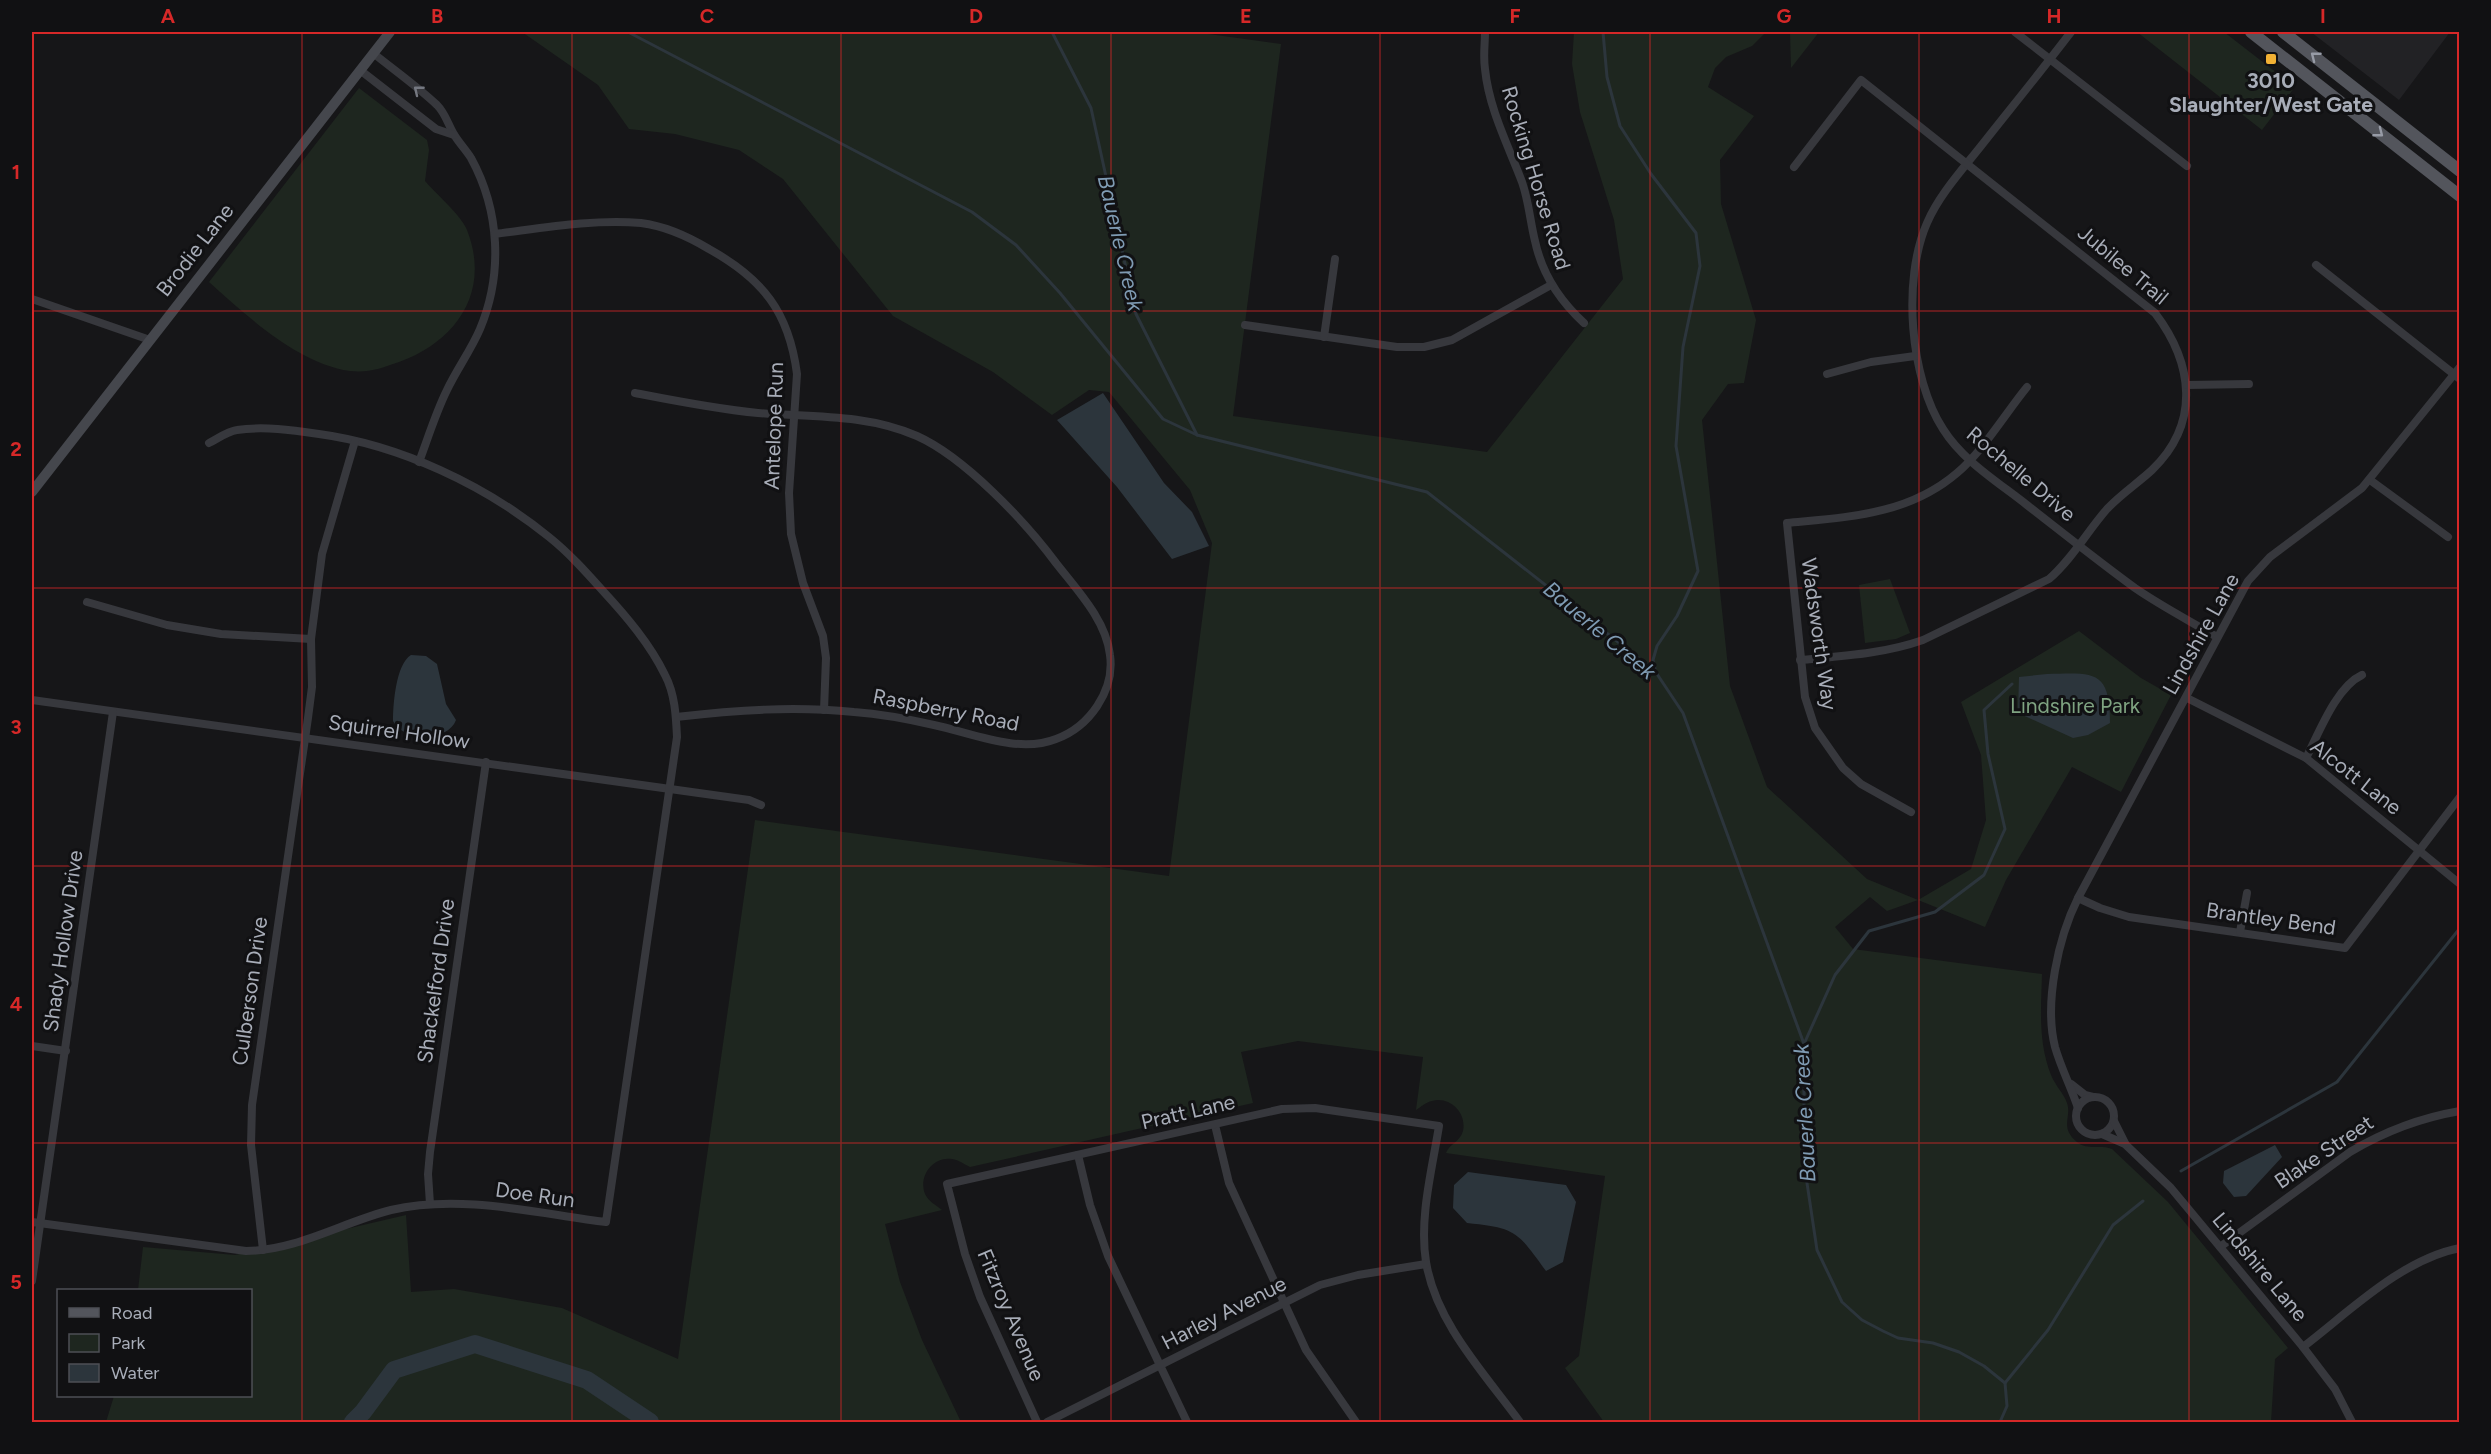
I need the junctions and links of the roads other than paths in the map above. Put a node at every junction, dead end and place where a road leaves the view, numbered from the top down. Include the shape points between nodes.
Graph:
1 (390, 32) edge
2 (1485, 32) edge
3 (2015, 32) edge
4 (2071, 32) edge
5 (2250, 32) edge
6 (2283, 32) edge
7 (373, 53) junction
8 (2050, 59) junction
9 (360, 70) junction
10 (454, 135) junction
11 (1967, 164) junction
12 (2187, 166) dead end
13 (1794, 167) dead end
14 (2460, 171) edge
15 (2460, 196) edge
16 (495, 234) junction
17 (1335, 259) dead end
18 (2316, 265) dead end
19 (1551, 285) junction
20 (32, 299) edge
21 (1584, 323) dead end
22 (1245, 325) dead end
23 (1324, 337) junction
24 (150, 340) junction
25 (1916, 356) junction
26 (2460, 367) edge
27 (1827, 374) dead end
28 (2456, 377) edge
29 (2249, 384) dead end
30 (2187, 385) junction
31 (2026, 387) dead end
32 (635, 393) dead end
33 (794, 415) junction
34 (355, 441) junction
35 (209, 443) dead end
36 (1970, 460) junction
37 (419, 462) junction
38 (2370, 480) junction
39 (32, 492) edge
40 (2448, 537) dead end
41 (2079, 545) junction
42 (87, 602) dead end
43 (2217, 637) junction
44 (311, 639) junction
45 (1800, 660) junction
46 (2362, 675) dead end
47 (2187, 698) junction
48 (32, 700) edge
49 (824, 710) junction
50 (112, 712) junction
51 (676, 717) junction
52 (305, 737) junction
53 (2306, 758) junction
54 (486, 762) junction
55 (668, 789) junction
56 (2460, 797) edge
57 (761, 805) dead end
58 (1911, 812) dead end
59 (2418, 850) junction
60 (2460, 884) edge
61 (2247, 893) dead end
62 (2078, 898) junction
63 (2240, 932) junction
64 (32, 1046) edge
65 (66, 1052) junction
66 (2067, 1081) junction
67 (2092, 1097) junction
68 (2078, 1108) junction
69 (2460, 1111) edge
70 (2114, 1121) junction
71 (1215, 1125) junction
72 (2102, 1134) junction
73 (2126, 1145) junction
74 (1078, 1155) junction
75 (947, 1184) joint
76 (430, 1204) junction
77 (36, 1222) edge
78 (2220, 1247) junction
79 (2460, 1248) edge
80 (263, 1250) junction
81 (1426, 1264) junction
82 (32, 1281) edge
83 (1284, 1302) junction
84 (2303, 1347) junction
85 (1160, 1365) junction
86 (1037, 1422) edge
87 (1047, 1422) edge
88 (1187, 1422) edge
89 (1356, 1422) edge
90 (1520, 1422) edge
91 (2352, 1422) edge

1 - 7 main road, Brodie Lane
2 - 19 street, Rocking Horse Road via 1485,68 1495,116 1522,182 1535,241
3 - 8 street
4 - 8 street, Rochelle Drive
5 -> 15 main road
14 -> 6 main road
7 - 9 main road, Brodie Lane
10 -> 7 street via 438,106
8 - 11 street, Rochelle Drive
8 - 12 street
9 - 10 street via 436,129
9 - 24 main road, Brodie Lane
10 - 16 street via 482,182
11 - 13 street, Jubilee Trail via 1861,80
11 - 25 street, Rochelle Drive via 1932,212 1917,250 1913,299
11 - 30 street, Jubilee Trail via 2155,313 2180,354
16 - 33 street, Antelope Run via 601,221 644,224 688,237 727,259 770,296 791,338 797,374
16 - 37 street via 495,279 489,303 479,331 446,391
17 - 23 street
18 - 28 street
19 - 21 street, Rocking Horse Road
19 - 23 street via 1436,345 1397,347
20 - 24 street
22 - 23 street
24 - 39 main road, Brodie Lane
25 - 27 street via 1871,362
25 - 36 street, Rochelle Drive via 1935,416
26 - 28 street, Lindshire Lane
28 - 38 street, Lindshire Lane
29 - 30 street
30 - 41 street, Jubilee Trail via 2176,438 2167,452 2154,469 2109,507
31 - 36 street
32 - 33 street, Raspberry Road via 707,407
33 - 49 street, Antelope Run via 789,494 791,534 803,583 823,636
33 - 49 street, Raspberry Road via 856,418 890,426 944,450 1044,546 1093,613 1108,641 1111,659 1108,683 1092,715 1071,733 1034,745 887,716
34 - 35 street via 280,429 235,430
34 - 37 street
34 - 44 street, Culberson Drive via 321,554
36 - 41 street, Rochelle Drive
36 - 45 street, Wadsworth Way via 1930,493 1897,508 1787,523
37 - 51 street via 501,502 573,558 643,639 665,675
38 - 40 street
38 - 43 street, Lindshire Lane via 2258,569
41 - 43 street, Rochelle Drive via 2144,593
41 - 45 street, Jubilee Trail via 2049,579 1923,640 1886,652
42 - 44 street via 221,634
43 - 47 street, Lindshire Lane
44 - 52 street, Culberson Drive via 312,687
45 - 58 street, Wadsworth Way via 1805,698 1828,750 1861,784
46 - 53 street via 2352,679 2341,693
47 - 53 street, Alcott Lane
47 - 62 street, Lindshire Lane
48 - 50 street, Squirrel Hollow
49 - 51 street, Raspberry Road via 736,710
50 - 52 street, Squirrel Hollow
50 - 65 street, Shady Hollow Drive
51 - 55 street via 677,737
52 - 54 street, Squirrel Hollow
52 - 80 street, Culberson Drive via 250,1120
53 - 59 street, Alcott Lane
54 - 55 street, Squirrel Hollow
54 - 76 street, Shackelford Drive via 430,1152
55 - 57 street, Squirrel Hollow
55 - 76 street, Doe Run via 606,1222 468,1204
56 - 59 street, Brantley Bend
59 - 60 street, Alcott Lane
59 - 63 street, Brantley Bend via 2345,948
61 - 63 street
62 - 63 street, Brantley Bend via 2129,917
62 - 66 street, Lindshire Lane via 2067,919 2060,947 2052,1008 2053,1035
64 - 65 street
65 - 77 street, Shady Hollow Drive
66 - 67 street, Lindshire Lane
66 - 68 street, Lindshire Lane
67 - 68 street
67 - 70 street, Lindshire Lane via 2110,1103
68 - 72 street, Lindshire Lane via 2079,1126 2089,1134
69 - 78 street, Blake Street via 2418,1120 2369,1140
70 - 72 street
70 - 73 street, Lindshire Lane
71 - 74 street, Pratt Lane
71 - 81 street, Pratt Lane via 1305,1107 1439,1126 1425,1216
71 - 83 street via 1229,1183
72 - 73 street, Lindshire Lane
73 - 78 street, Lindshire Lane via 2171,1188
74 - 75 street, Pratt Lane
74 - 85 street via 1102,1239
75 - 86 street, Fitzroy Avenue via 980,1297
76 - 80 street, Doe Run via 367,1217
77 - 80 street, Doe Run via 213,1248
77 - 82 street, Shady Hollow Drive
78 - 84 street, Lindshire Lane
79 - 84 street via 2434,1255 2404,1271
81 - 83 street, Harley Avenue via 1343,1278
81 - 90 street via 1448,1322
83 - 85 street, Harley Avenue
83 - 89 street via 1314,1364
84 - 91 street, Lindshire Lane via 2335,1389
85 - 87 street, Harley Avenue
85 - 88 street

